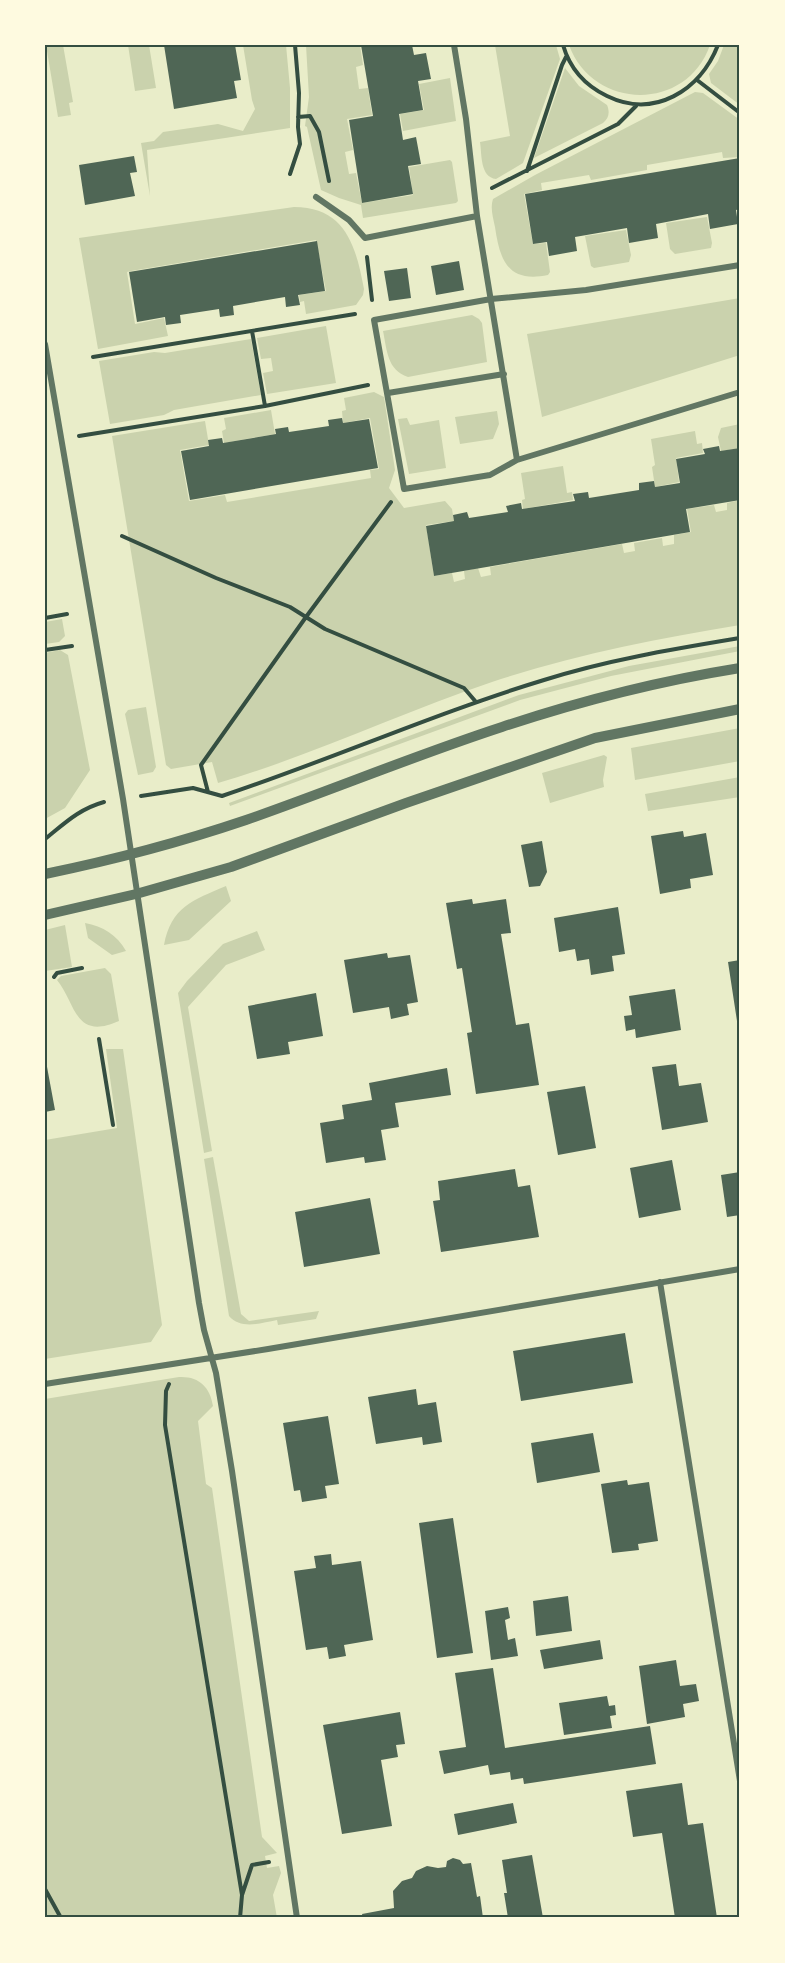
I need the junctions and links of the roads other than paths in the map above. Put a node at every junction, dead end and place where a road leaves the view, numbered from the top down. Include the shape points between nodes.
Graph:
1 (454, 45) edge
2 (316, 197) dead end
3 (477, 216) junction
4 (740, 265) edge
5 (491, 299) junction
6 (45, 344) edge
7 (504, 374) junction
8 (740, 392) edge
9 (388, 393) junction
10 (517, 460) junction
11 (740, 668) edge
12 (740, 709) edge
13 (131, 854) junction
14 (45, 874) edge
15 (136, 894) junction
16 (45, 915) edge
17 (740, 1269) edge
18 (660, 1282) junction
19 (212, 1358) junction
20 (45, 1384) edge
21 (740, 1781) edge
22 (297, 1918) edge

1 - 3 street
2 - 3 street via 349,220 365,238
3 - 5 street
4 - 5 street via 586,290
5 - 7 street
5 - 9 street via 374,320
6 - 13 street
7 - 9 street
7 - 10 street
8 - 10 street
9 - 10 street via 404,489 490,475
11 - 13 street via 599,697 513,723 245,820
12 - 15 street via 595,738 231,867
13 - 14 street
13 - 15 street
15 - 16 street
15 - 19 street via 197,1291
17 - 18 street
18 - 19 street
18 - 21 street
19 - 20 street
19 - 22 street

